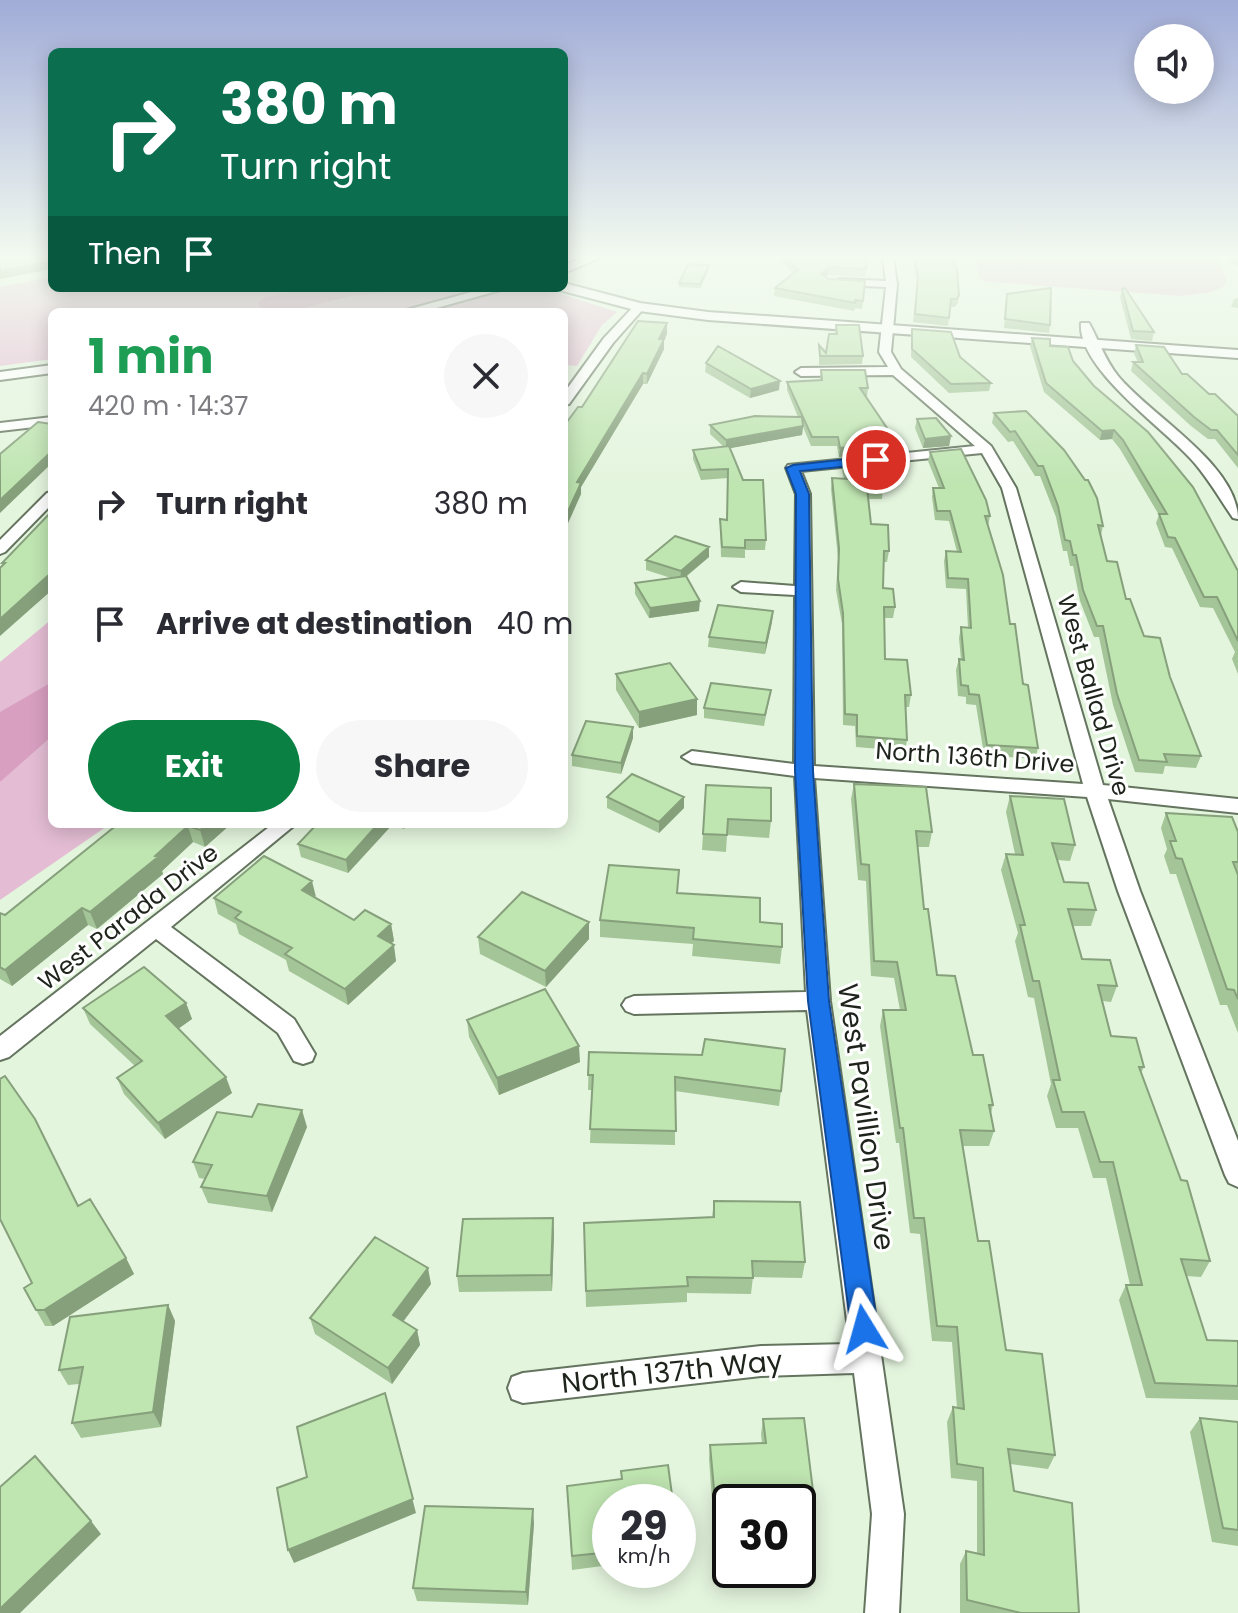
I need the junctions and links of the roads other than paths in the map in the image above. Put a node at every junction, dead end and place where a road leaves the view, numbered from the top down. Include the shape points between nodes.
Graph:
1 (612, 333) edge
2 (887, 333) edge
3 (929, 333) edge
4 (1088, 333) edge
5 (1092, 346) junction
6 (1238, 354) edge
7 (48, 370) edge
8 (896, 371) junction
9 (801, 372) dead end
10 (0, 376) edge
11 (568, 396) edge
12 (48, 421) edge
13 (0, 427) edge
14 (986, 449) junction
15 (48, 500) edge
16 (1238, 515) edge
17 (0, 549) edge
18 (741, 587) dead end
19 (801, 591) junction
20 (692, 757) dead end
21 (804, 771) junction
22 (1095, 791) junction
23 (1238, 806) edge
24 (281, 828) edge
25 (157, 928) junction
26 (818, 1001) junction
27 (634, 1005) dead end
28 (0, 1050) edge
29 (303, 1054) dead end
30 (1238, 1175) edge
31 (869, 1358) junction
32 (523, 1388) dead end
33 (882, 1613) edge

1 - 11 street
2 - 8 street via 885,352
3 - 5 street
4 - 5 street
5 - 6 street
5 - 16 street via 1110,378 1187,447
7 - 10 street
8 - 9 street
8 - 14 street, West Ballad Drive
12 - 13 street
14 - 19 street, West Pavillion Drive via 793,468 803,494
14 - 22 street, West Ballad Drive via 1009,488
15 - 17 street
18 - 19 street
19 - 21 street, West Pavillion Drive
20 - 21 street
21 - 22 street, North 136th Drive
21 - 26 street, West Pavillion Drive
22 - 23 street, North 136th Drive
22 - 30 street, West Ballad Drive
24 - 25 street, West Parada Drive
25 - 28 street, West Parada Drive
25 - 29 street via 286,1026
26 - 27 street
26 - 31 street, West Pavillion Drive
31 - 32 street, North 137th Way via 761,1361
31 - 33 street, West Pavillion Drive via 888,1514

